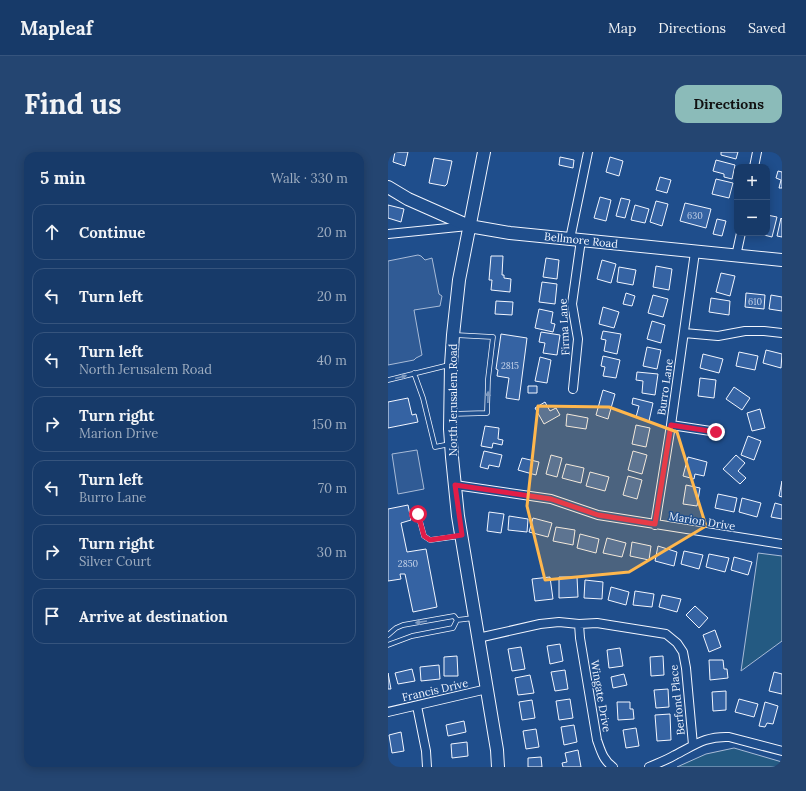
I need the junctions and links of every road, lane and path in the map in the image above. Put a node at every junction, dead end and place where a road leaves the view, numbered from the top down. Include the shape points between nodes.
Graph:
1 (484, 152) edge
2 (588, 152) edge
3 (757, 152) edge
4 (755, 164) edge
5 (388, 187) edge
6 (469, 226) junction
7 (388, 234) edge
8 (740, 236) edge
9 (576, 240) junction
10 (695, 252) junction
11 (736, 256) junction
12 (782, 260) edge
13 (684, 333) junction
14 (782, 334) edge
15 (453, 335) junction
16 (451, 365) junction
17 (414, 373) junction
18 (388, 380) edge
19 (573, 389) dead end
20 (451, 414) junction
21 (671, 425) junction
22 (716, 432) dead end
23 (451, 444) junction
24 (455, 485) junction
25 (418, 514) dead end
26 (655, 524) junction
27 (462, 535) junction
28 (782, 544) edge
29 (475, 618) junction
30 (457, 620) junction
31 (579, 624) junction
32 (388, 635) edge
33 (478, 638) junction
34 (388, 646) edge
35 (487, 689) junction
36 (417, 706) junction
37 (388, 712) edge
38 (693, 745) junction
39 (782, 752) edge
40 (427, 767) edge
41 (498, 767) edge
42 (613, 767) edge
43 (649, 767) edge

1 - 6 main road, North Jerusalem Road
2 - 9 street, Firma Lane
3 - 4 street
5 - 6 main road, Bellmore Road via 408,199
6 - 7 street
6 - 9 main road, Bellmore Road
6 - 15 main road, North Jerusalem Road via 459,280
8 - 11 street
9 - 10 main road, Bellmore Road
9 - 19 street, Firma Lane via 572,304 578,339
10 - 11 main road, Bellmore Road
10 - 13 street, Burro Lane
11 - 12 main road, Bellmore Road
13 - 14 street via 718,336 745,331 764,331
13 - 21 street, Burro Lane
15 - 16 main road, North Jerusalem Road
20 -> 15 lane via 487,414 493,337
16 - 17 lane
16 - 20 main road, North Jerusalem Road
18 -> 17 lane
17 - 23 lane via 435,447
20 - 23 main road, North Jerusalem Road
21 - 22 street
21 - 26 street, Burro Lane
23 - 24 main road, North Jerusalem Road
24 - 26 street, Marion Drive via 551,499 598,515
24 - 27 main road, North Jerusalem Road
25 - 27 lane via 424,536 430,540
26 - 28 street, Marion Drive
27 - 29 main road, North Jerusalem Road
29 - 30 lane
29 - 33 main road, North Jerusalem Road
30 -> 32 lane via 454,616 402,625
30 - 34 lane via 453,628 412,636
31 - 33 street, Berfond Place via 540,624
31 - 38 street, Berfond Place via 598,623 658,632 666,634 677,643 683,652 686,668
31 - 42 street, Wingate Drive via 597,740 602,756
33 - 35 main road, North Jerusalem Road
35 - 36 street, Francis Drive
35 - 41 main road, North Jerusalem Road
36 - 37 street, Francis Drive
36 - 40 street
38 - 39 street via 704,740 729,737
38 - 43 street

